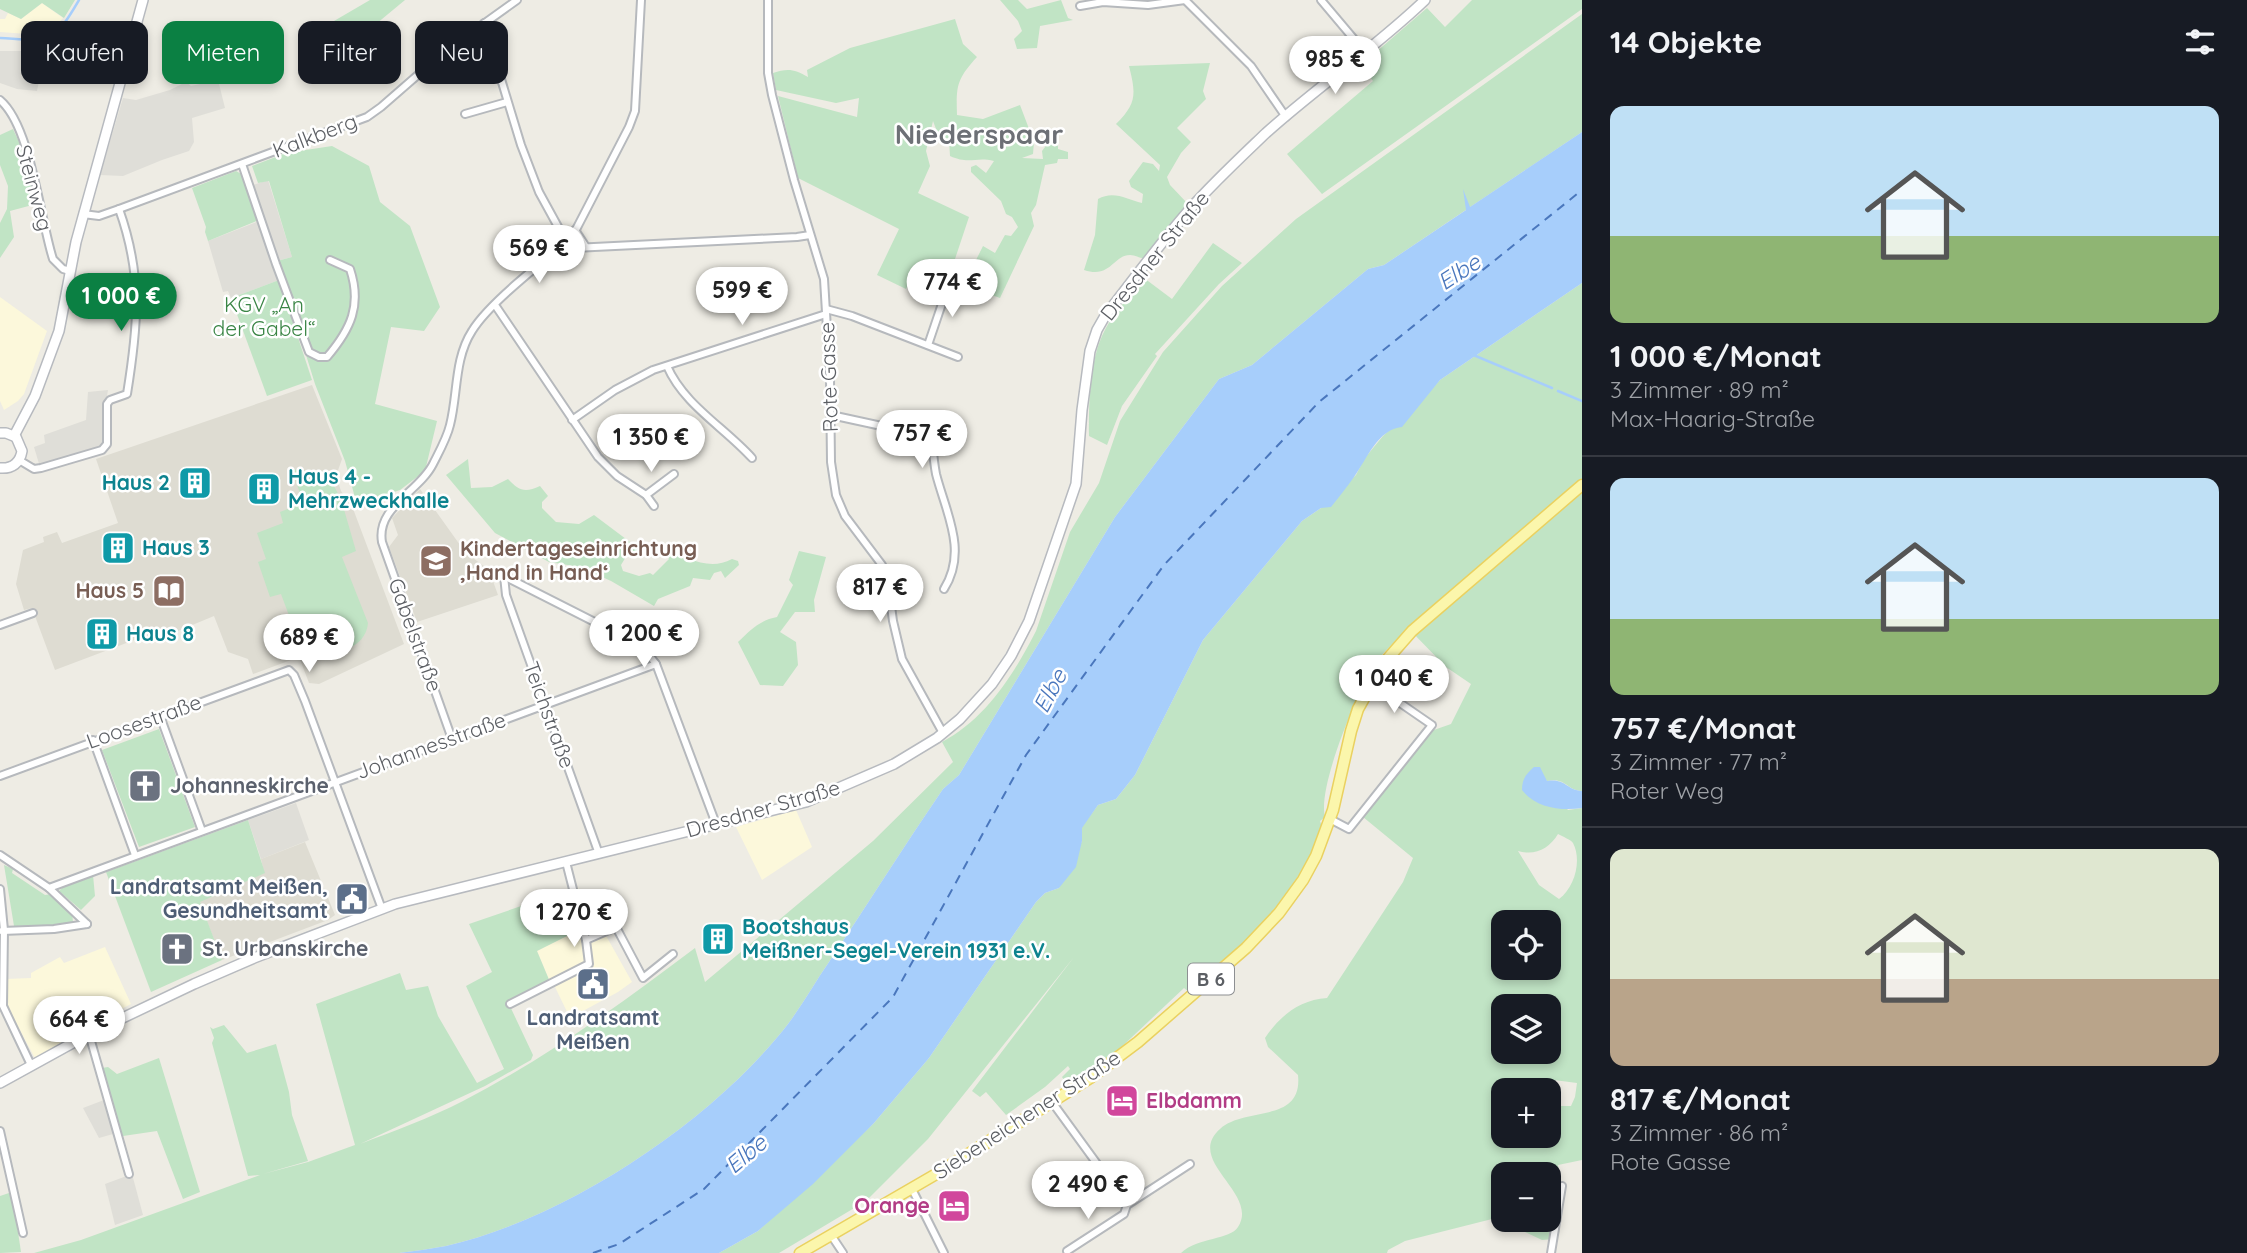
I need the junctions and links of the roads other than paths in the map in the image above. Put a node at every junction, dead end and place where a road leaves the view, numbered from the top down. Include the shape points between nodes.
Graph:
1 (143, 0) edge
2 (517, 0) edge
3 (641, 0) edge
4 (768, 0) edge
5 (1185, 0) edge
6 (1321, 0) edge
7 (1424, 0) edge
8 (1080, 6) dead end
9 (487, 21) edge
10 (1364, 51) junction
11 (415, 77) edge
12 (502, 84) edge
13 (0, 100) edge
14 (507, 102) junction
15 (465, 114) dead end
16 (1287, 117) junction
17 (242, 164) junction
18 (118, 209) junction
19 (83, 214) junction
20 (575, 230) junction
21 (810, 234) junction
22 (568, 245) junction
23 (586, 247) junction
24 (330, 260) dead end
25 (70, 271) junction
26 (949, 283) dead end
27 (495, 305) junction
28 (826, 311) junction
29 (928, 345) junction
30 (958, 357) dead end
31 (667, 366) junction
32 (831, 415) junction
33 (572, 420) junction
34 (0, 433) edge
35 (14, 436) junction
36 (752, 458) dead end
37 (19, 460) junction
38 (0, 470) edge
39 (674, 474) dead end
40 (1582, 485) edge
41 (646, 495) junction
42 (654, 506) dead end
43 (944, 589) dead end
44 (33, 613) dead end
45 (0, 625) edge
46 (656, 664) junction
47 (1371, 683) junction
48 (545, 705) junction
49 (160, 716) junction
50 (943, 733) junction
51 (452, 739) junction
52 (93, 740) junction
53 (0, 776) edge
54 (335, 782) junction
55 (1330, 819) junction
56 (716, 824) junction
57 (202, 831) junction
58 (599, 854) junction
59 (0, 855) edge
60 (135, 855) junction
61 (566, 862) junction
62 (49, 888) junction
63 (0, 889) edge
64 (607, 894) dead end
65 (382, 909) junction
66 (616, 927) junction
67 (2, 931) edge
68 (586, 940) junction
69 (673, 954) dead end
70 (510, 1004) dead end
71 (89, 1034) junction
72 (31, 1065) junction
73 (0, 1083) edge
74 (1052, 1102) junction
75 (0, 1131) edge
76 (1190, 1164) dead end
77 (129, 1174) dead end
78 (1562, 1186) dead end
79 (912, 1189) junction
80 (1127, 1205) junction
81 (23, 1233) dead end
82 (831, 1235) junction
83 (1067, 1251) dead end
84 (800, 1253) edge
85 (843, 1253) edge
86 (944, 1253) edge
87 (1551, 1253) edge

1 - 19 main road
2 - 9 street, Kalkberg
3 - 20 street via 635,111
4 - 21 street, Rote Gasse via 768,73
5 - 8 street
5 - 16 street via 1251,66
6 - 10 street
7 - 10 main road, Dresdner Straße
10 - 16 main road, Dresdner Straße
11 - 17 street, Kalkberg via 367,117
12 - 14 street
13 - 25 street, Steinweg via 11,111 22,139 53,259
14 - 15 street
14 - 22 street via 528,166
16 - 50 main road, Dresdner Straße via 1192,206 1097,330 1087,365 1076,484 1030,621 992,684
17 - 18 street, Kalkberg
17 - 24 street via 309,352 319,357 327,357 342,340 354,316 356,286 350,269
18 - 19 street, Kalkberg via 99,216
18 - 37 street via 136,272 127,394 107,404 107,444 102,450 34,469
19 - 25 main road
20 - 22 street
20 - 23 street
21 - 23 street
21 - 28 street, Rote Gasse via 824,279
22 - 23 street
22 - 27 street
25 - 35 main road via 56,341
26 - 29 street
27 - 33 street
27 - 51 street, Gabelstraße via 472,330 464,348 450,426 431,468 390,512 380,530
28 - 29 street
28 - 31 street
28 - 32 street, Rote Gasse
29 - 30 street
31 - 33 street via 632,380
31 - 36 street via 692,401
32 - 43 street via 923,435 932,442 955,540 951,578
32 - 50 street, Rote Gasse via 836,495 845,516 887,576 902,659
33 - 41 street via 609,468
34 - 35 main road
35 - 37 main road via 21,447
37 - 38 main road
39 - 41 street
40 - 47 main road, Siebeneichener Straße / B 6 via 1412,631
41 - 42 street
44 - 45 street
46 - 48 street, Johannesstraße
46 - 48 street, Teichstraße via 642,646 504,576 506,595
46 - 56 street
47 - 55 main road, Siebeneichener Straße / B 6 via 1351,731
47 - 55 street via 1432,725 1349,829
48 - 51 street, Johannesstraße
48 - 58 street, Teichstraße
49 - 52 street, Loosestraße
49 - 54 street, Loosestraße via 289,670 299,685
49 - 57 street
50 - 56 main road, Dresdner Straße via 894,764 827,794
51 - 54 street, Johannesstraße
52 - 53 street, Loosestraße
52 - 60 street
54 - 57 street, Johannesstraße
54 - 65 street
55 - 74 main road, Siebeneichener Straße / B 6 via 1303,880 1268,926 1138,1042
56 - 58 main road, Dresdner Straße
57 - 60 street, Johannesstraße
58 - 61 main road, Dresdner Straße
59 - 62 street
60 - 62 street, Johannesstraße
61 - 65 main road, Dresdner Straße
61 - 68 street
62 - 67 street via 87,924
63 - 67 street
64 - 66 street
65 - 71 main road, Dresdner Straße via 254,958
66 - 68 street
66 - 69 street via 643,978
67 - 72 street via 4,1006
68 - 70 street via 589,964
71 - 72 main road, Dresdner Straße
71 - 77 street
72 - 73 main road, Dresdner Straße
74 - 79 main road, Siebeneichener Straße / B 6
74 - 80 street
75 - 81 street
76 - 80 street
78 - 87 street
79 - 82 main road, Siebeneichener Straße / B 6
79 - 86 street, Siebeneichener Straße
80 - 83 street via 1124,1214
82 - 84 main road, Siebeneichener Straße / B 6
82 - 85 street

